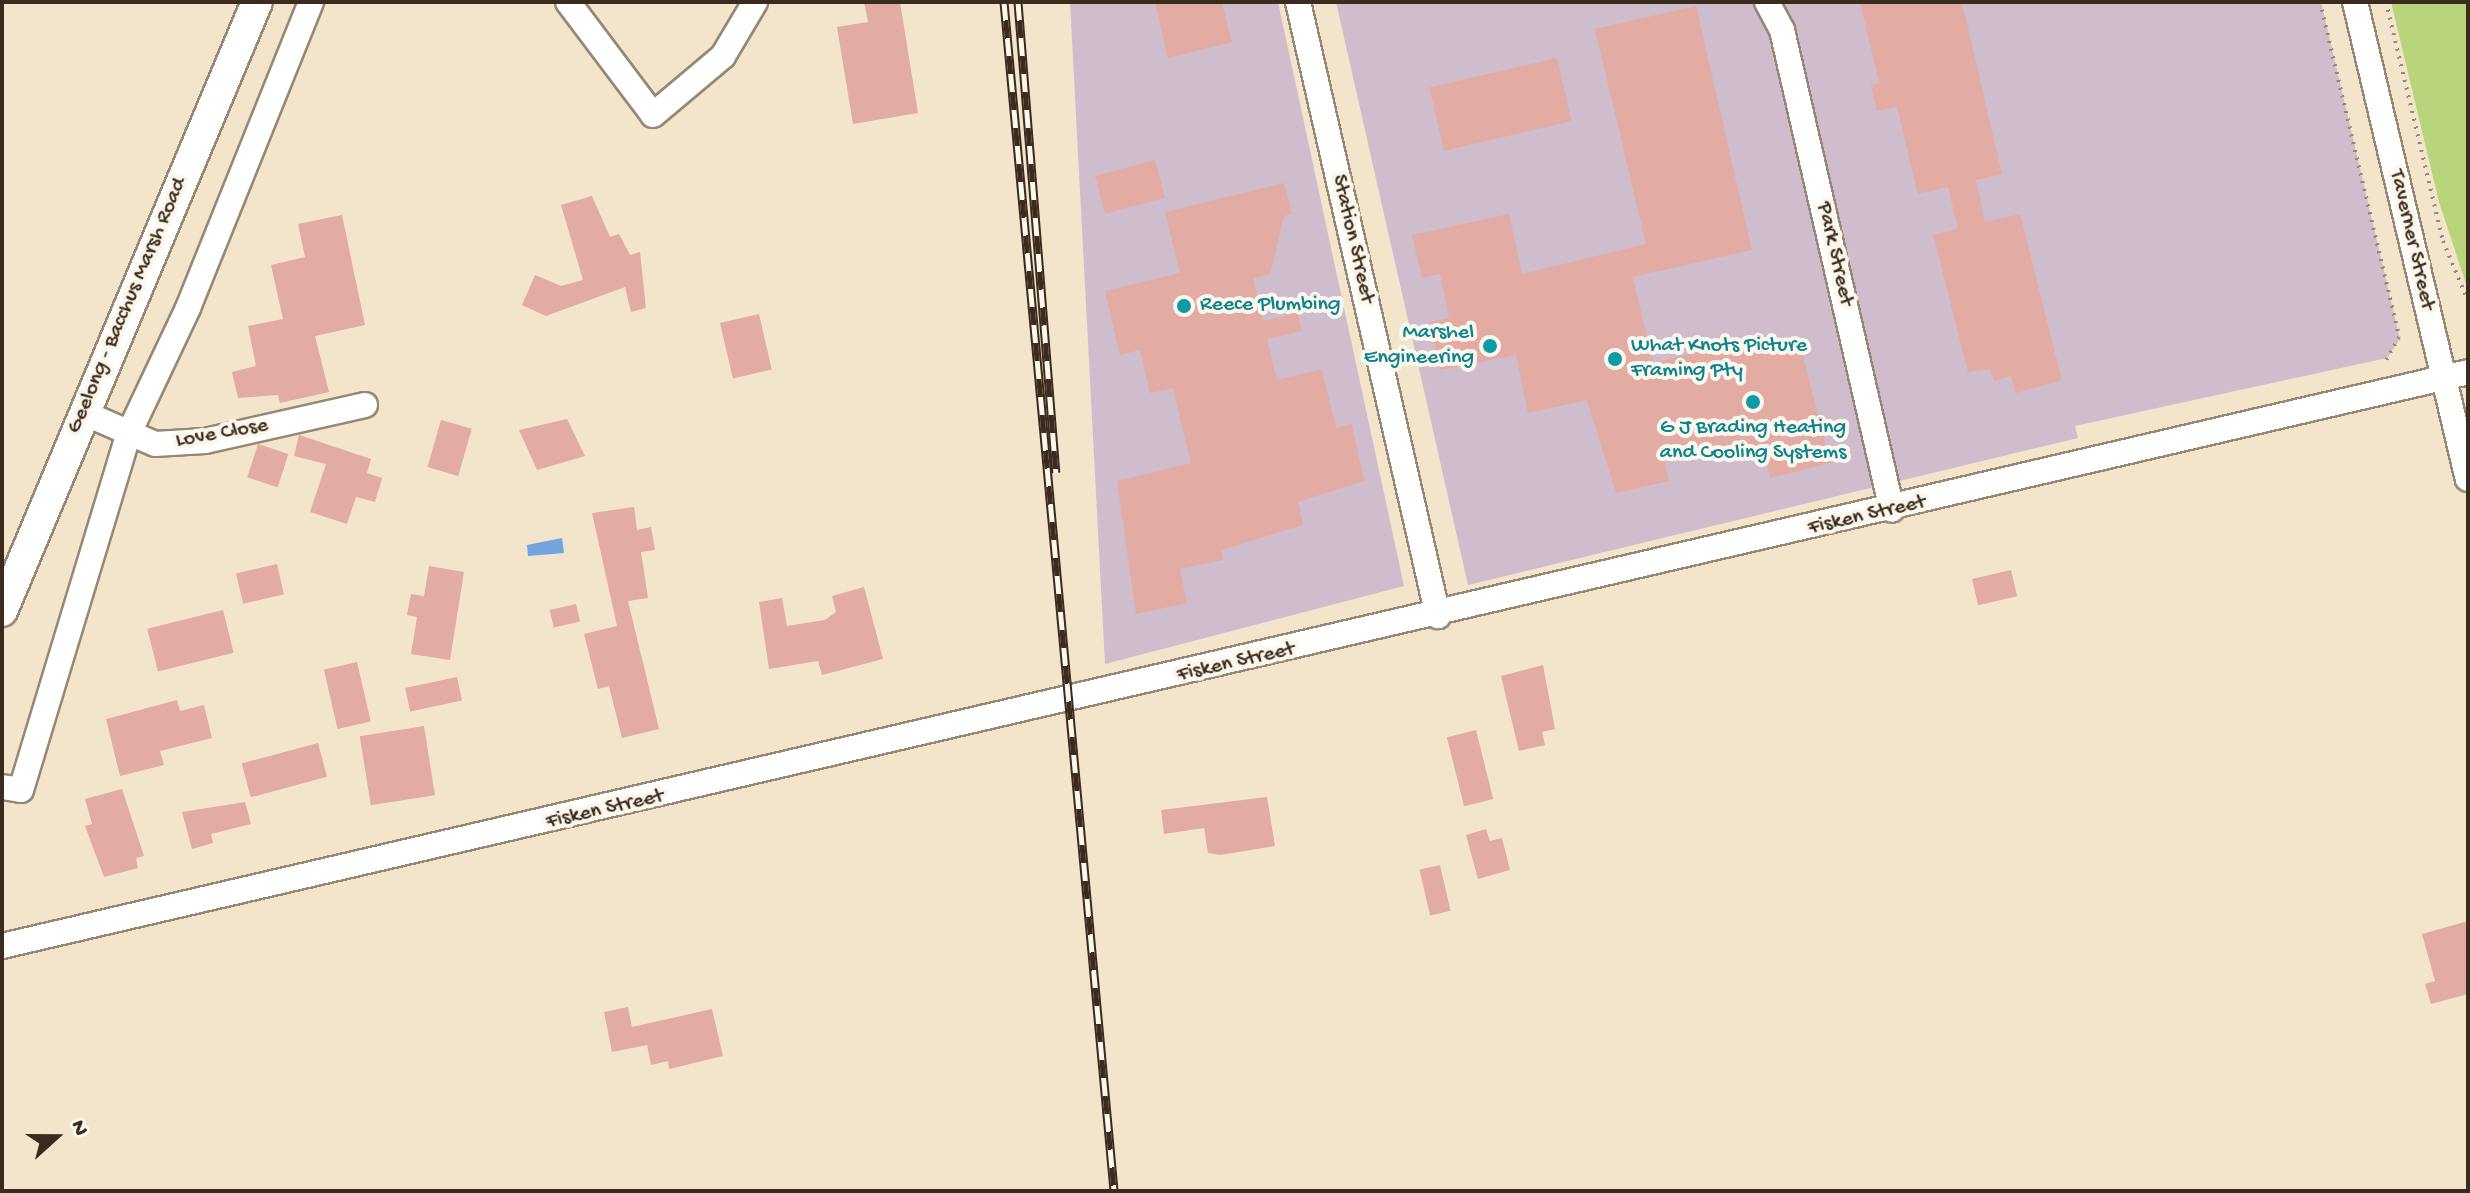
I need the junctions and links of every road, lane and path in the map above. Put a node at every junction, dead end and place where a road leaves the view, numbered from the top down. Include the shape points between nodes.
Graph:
1 (257, 2) edge
2 (311, 2) edge
3 (568, 2) edge
4 (755, 2) edge
5 (1298, 2) edge
6 (1767, 2) edge
7 (2320, 2) edge
8 (2355, 2) edge
9 (2386, 2) edge
10 (2443, 241) dead end
11 (2385, 362) dead end
12 (2468, 372) edge
13 (2444, 378) junction
14 (365, 405) dead end
15 (84, 413) junction
16 (129, 433) junction
17 (2468, 479) edge
18 (1892, 510) junction
19 (2, 611) edge
20 (1438, 616) junction
21 (2, 787) edge
22 (2, 946) edge

1 - 15 main road, Geelong - Bacchus Marsh Road
2 - 16 street via 188,308
3 - 4 street via 653,115 723,56
5 - 20 street, Station Street
6 - 18 street, Park Street via 1782,30
7 - 11 path via 2399,337
8 - 13 street, Taverner Street
9 - 10 path
12 - 13 street, Fisken Street
13 - 17 street, Taverner Street
13 - 18 street, Fisken Street
14 - 16 street, Love Close via 205,441 155,444
15 - 16 street, Love Close
15 - 19 main road, Geelong - Bacchus Marsh Road
16 - 21 street via 21,790
18 - 20 street, Fisken Street
20 - 22 street, Fisken Street

